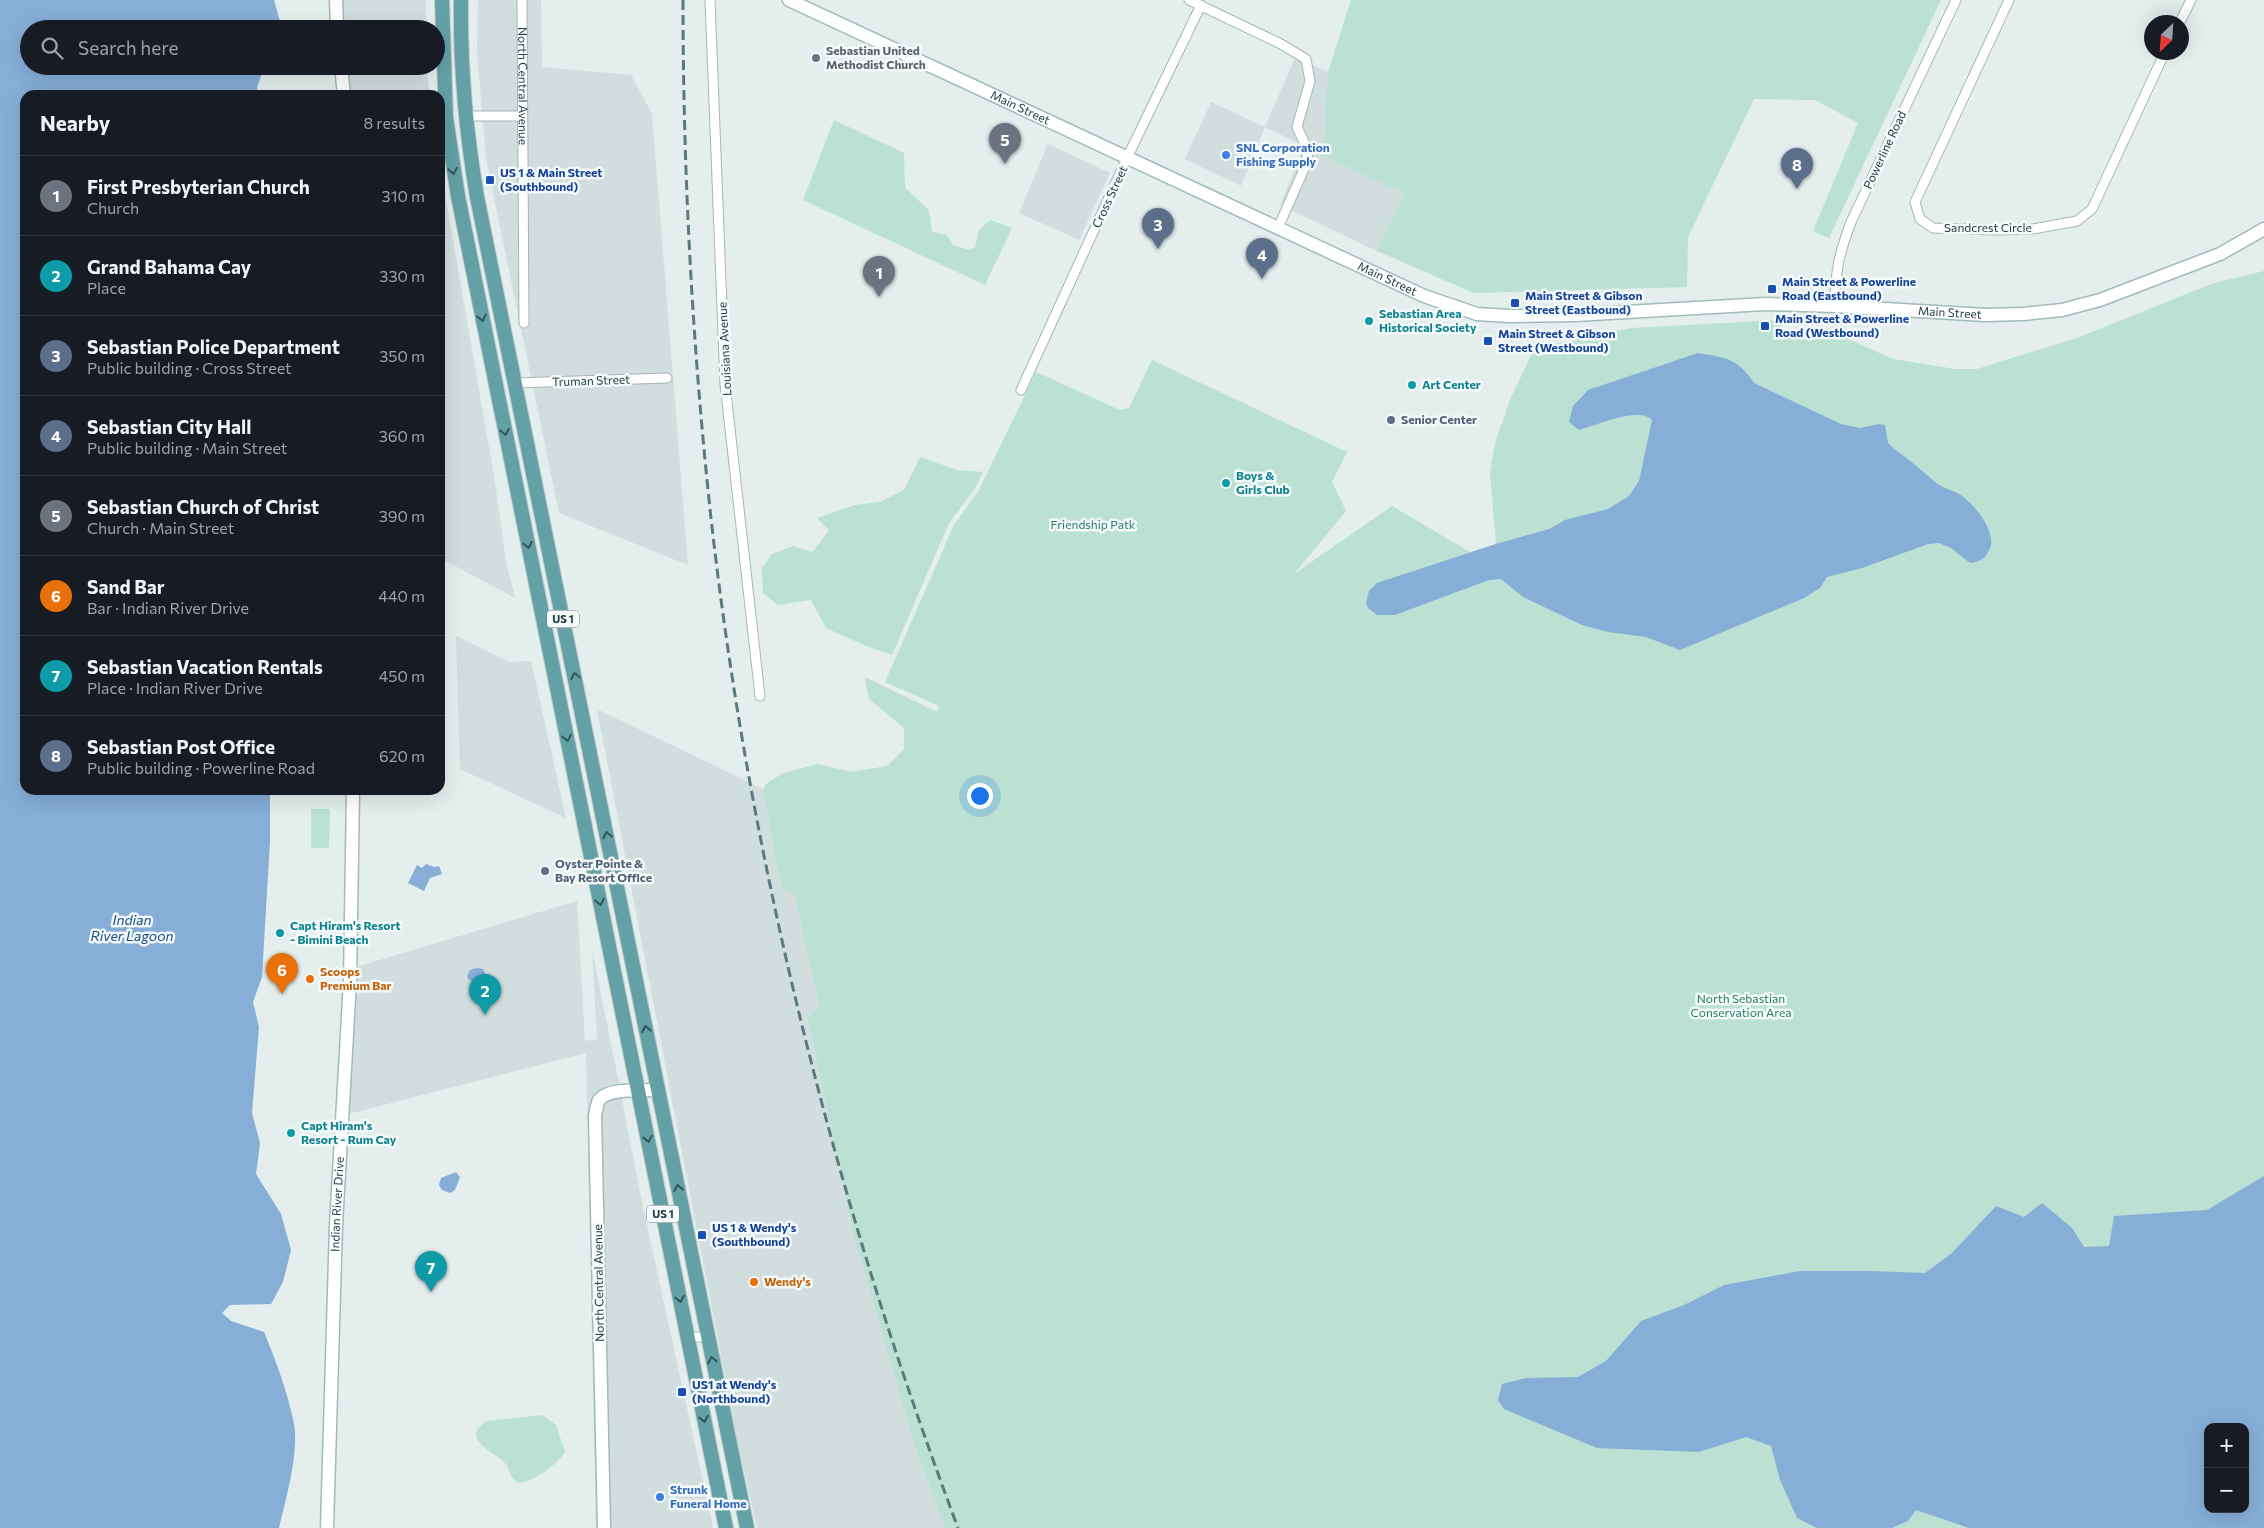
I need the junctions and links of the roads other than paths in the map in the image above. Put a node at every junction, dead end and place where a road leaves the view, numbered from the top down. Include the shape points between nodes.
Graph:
1 (336, 0) edge
2 (442, 0) edge
3 (461, 0) edge
4 (522, 0) edge
5 (710, 0) edge
6 (789, 0) edge
7 (1189, 0) edge
8 (1956, 0) edge
9 (2008, 0) edge
10 (2191, 0) edge
11 (1201, 5) junction
12 (2184, 15) edge
13 (337, 20) edge
14 (442, 20) edge
15 (2161, 60) edge
16 (342, 75) edge
17 (443, 75) edge
18 (343, 90) edge
19 (443, 90) edge
20 (465, 116) junction
21 (522, 116) junction
22 (445, 128) edge
23 (1128, 158) junction
24 (1278, 228) junction
25 (2264, 229) edge
26 (1835, 306) junction
27 (524, 323) dead end
28 (489, 350) junction
29 (667, 378) dead end
30 (515, 383) junction
31 (1021, 390) dead end
32 (498, 394) junction
33 (523, 423) junction
34 (760, 696) dead end
35 (353, 795) edge
36 (658, 1090) junction
37 (638, 1092) junction
38 (687, 1336) junction
39 (707, 1337) junction
40 (328, 1528) edge
41 (604, 1528) edge
42 (726, 1528) edge
43 (747, 1528) edge

1 - 13 street
2 - 14 main road, US 1
3 - 20 main road, US 1
4 - 21 street, North Central Avenue
5 - 34 street, Louisiana Avenue via 725,384
6 - 23 street, Main Street
7 - 11 street
8 - 26 street, Powerline Road via 1851,222 1840,250 1835,276
9 - 15 street, Sandcrest Circle via 1915,202 1920,219 1933,228 2033,229 2077,221 2092,209
10 - 12 street
11 - 23 street, Cross Street
11 - 24 street via 1306,59 1310,80 1297,127 1308,160
16 - 18 street
17 - 19 main road, US 1
20 - 21 street
20 - 30 main road, US 1 via 477,197
21 - 27 street, North Central Avenue
22 -> 28 main road, US 1
23 - 24 street, Main Street
23 - 31 street, Cross Street
24 - 26 street, Main Street via 1424,296 1477,314 1575,315 1765,304
25 - 26 street, Main Street via 2220,254 2166,276 2062,310 1984,315
28 - 30 main road via 499,367
28 - 32 main road, US 1
29 - 30 street, Truman Street
30 - 33 main road, US 1
32 - 33 main road via 509,401
32 -> 37 main road, US 1
36 -> 33 main road, US 1
35 - 40 street, Indian River Drive via 350,981 336,1225
36 - 37 street, North Central Avenue
39 -> 36 main road, US 1
37 -> 38 main road, US 1
37 - 41 street, North Central Avenue via 606,1094 598,1102 595,1116
38 - 39 street
38 -> 42 main road, US 1
43 -> 39 main road, US 1

